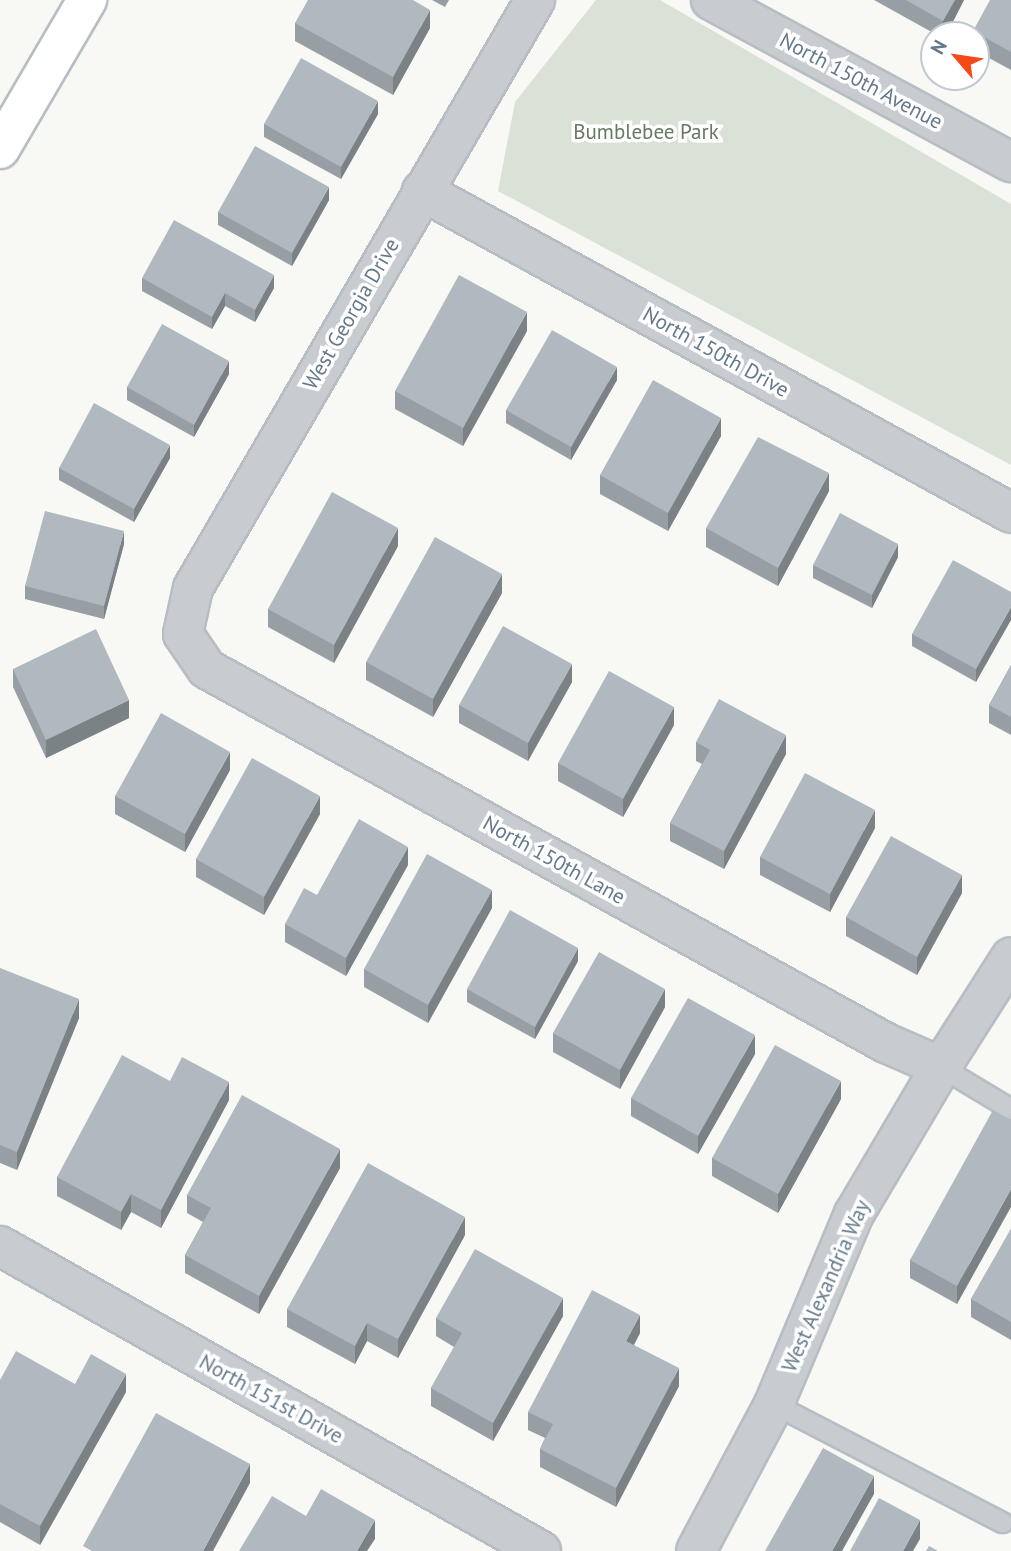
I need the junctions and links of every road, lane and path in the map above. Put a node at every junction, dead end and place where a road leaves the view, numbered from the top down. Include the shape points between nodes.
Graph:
1 (87, 0) edge
2 (535, 0) edge
3 (711, 0) edge
4 (0, 149) edge
5 (1011, 162) edge
6 (422, 191) junction
7 (1011, 513) edge
8 (183, 634) joint
9 (1011, 957) edge
10 (941, 1067) junction
11 (1011, 1109) edge
12 (0, 1246) edge
13 (774, 1404) junction
14 (1002, 1522) dead end
15 (541, 1551) edge
16 (696, 1551) edge

1 - 4 main road
2 - 6 street, West Georgia Drive
3 - 5 street, North 150th Avenue
6 - 7 street, North 150th Drive
6 - 8 street, West Georgia Drive via 193,588
8 - 10 street, North 150th Lane via 207,669 886,1043
9 - 10 street, West Alexandria Way
10 - 11 lane
10 - 13 street, West Alexandria Way via 854,1214
12 - 15 street, North 151st Drive
13 - 14 lane
13 - 16 street, West Alexandria Way

